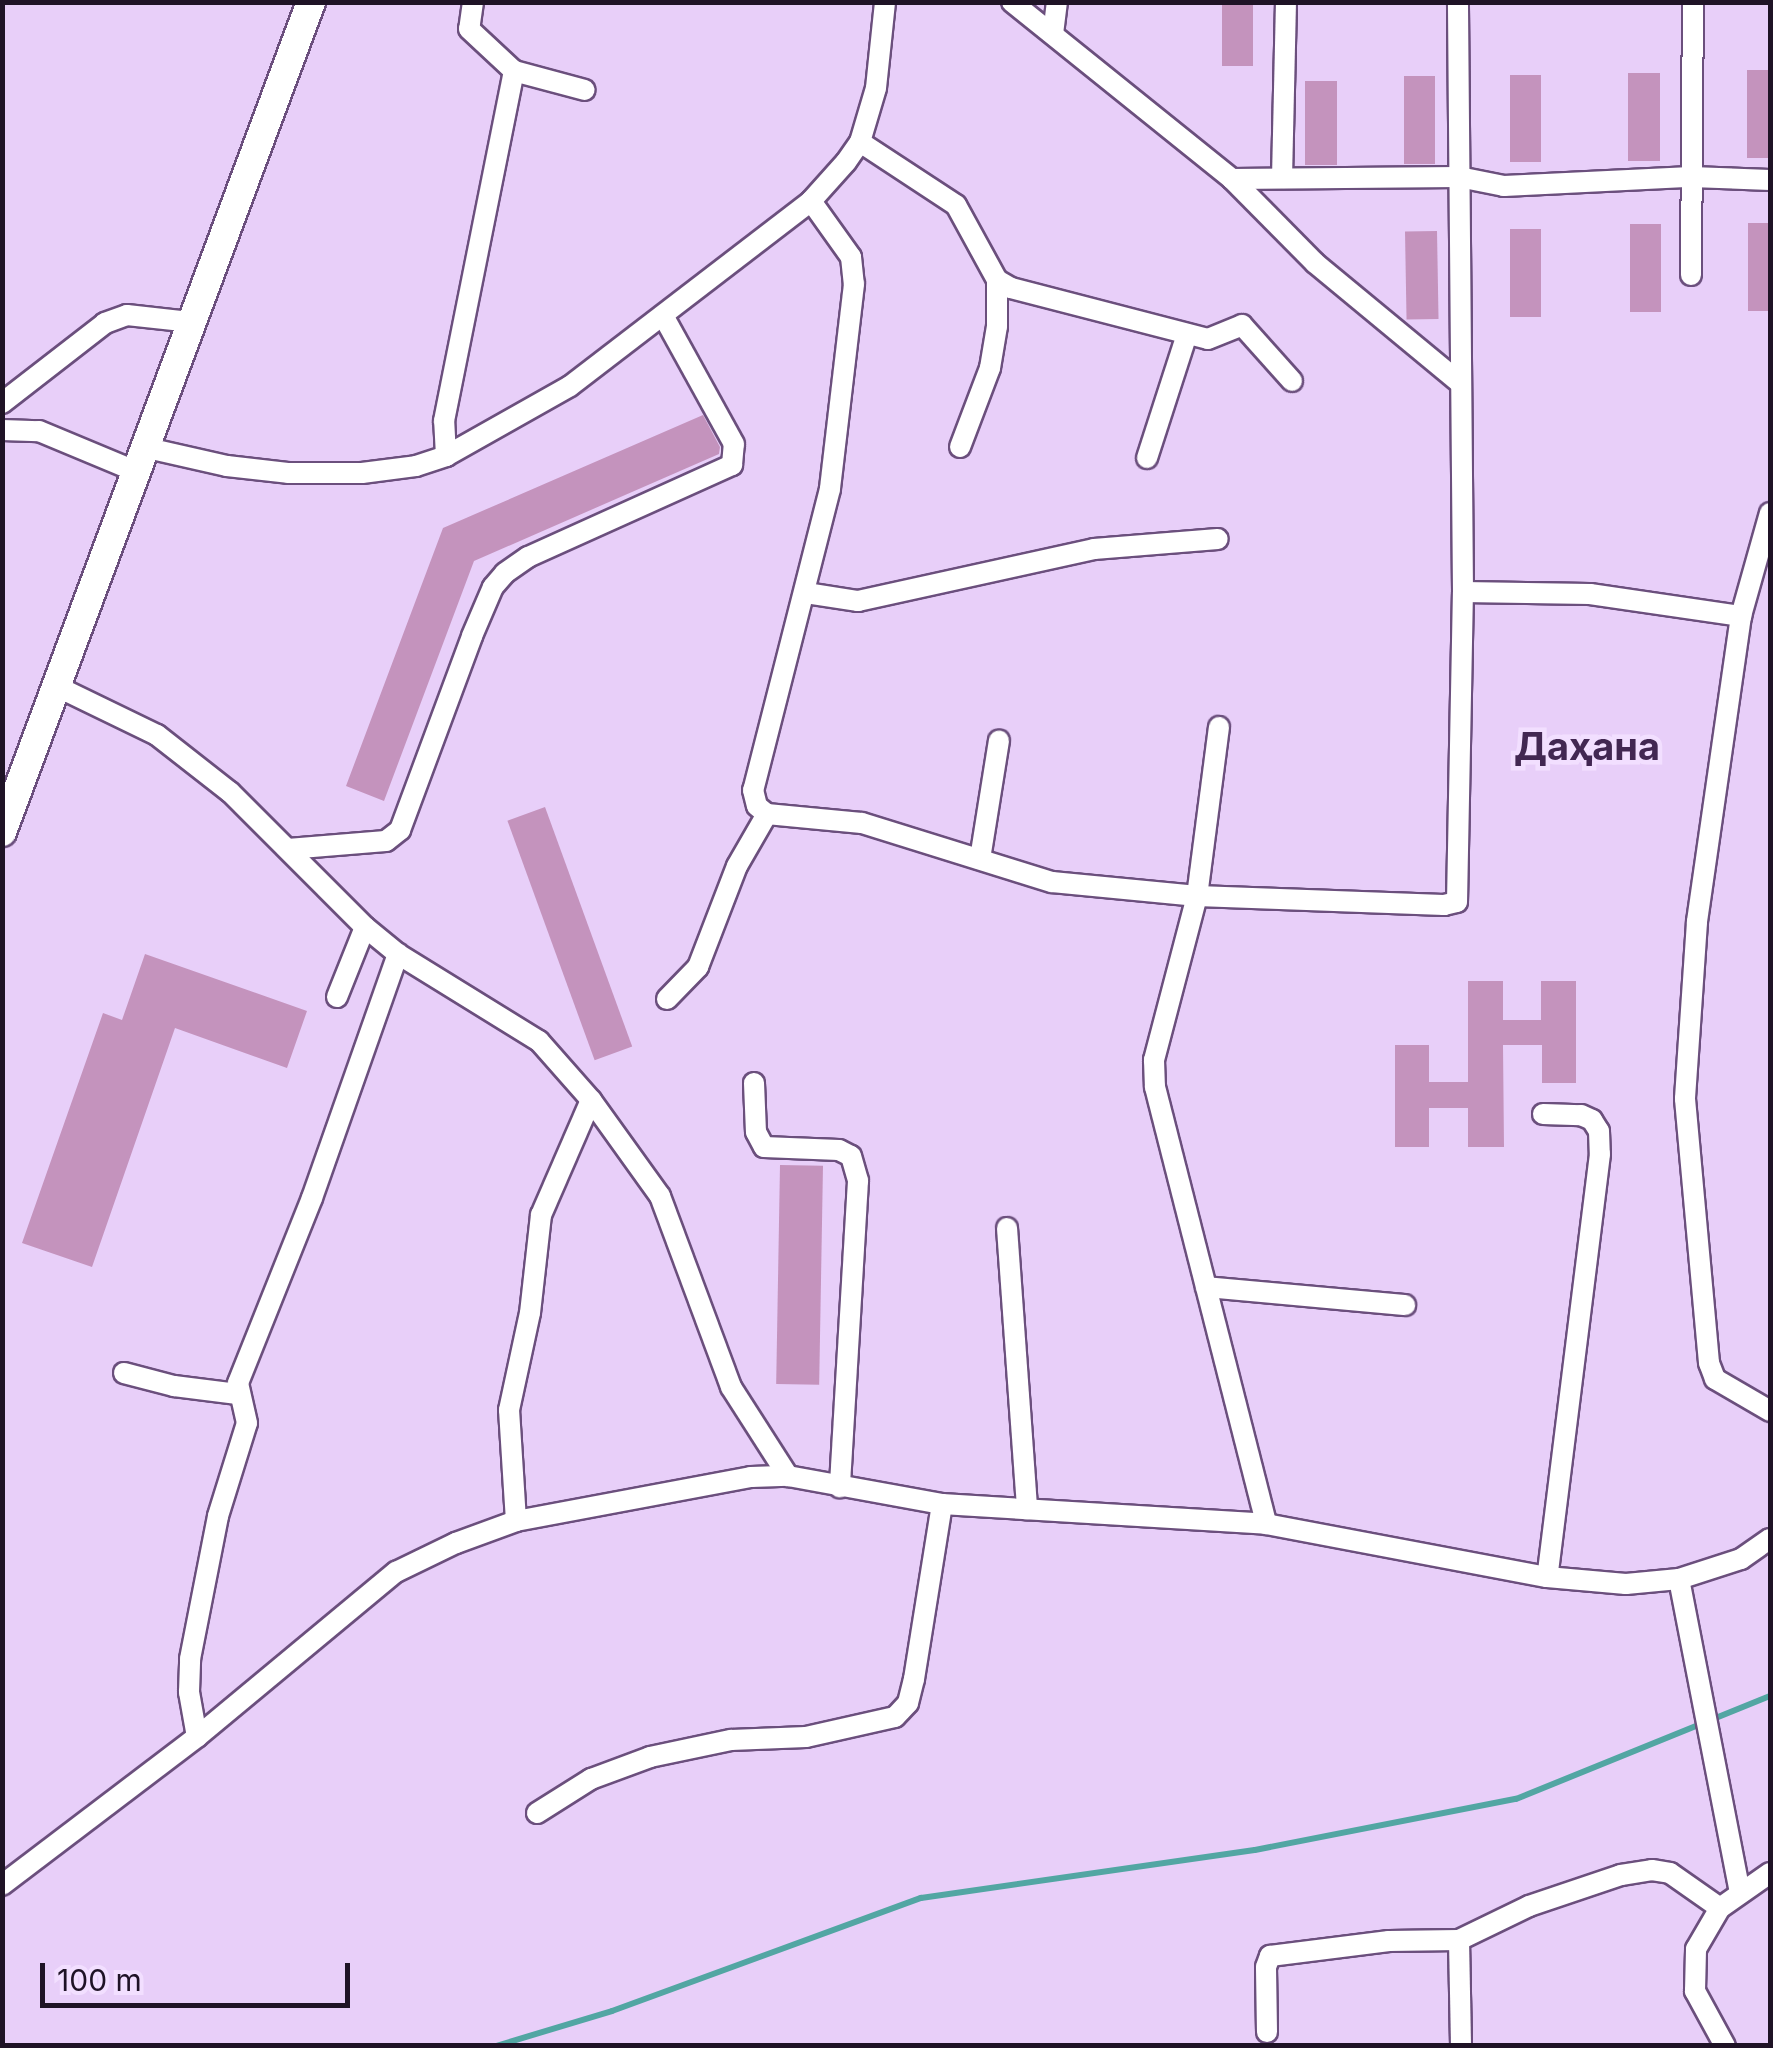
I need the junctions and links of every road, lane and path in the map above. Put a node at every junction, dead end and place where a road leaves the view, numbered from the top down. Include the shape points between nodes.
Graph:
1 (311, 2) edge
2 (473, 2) edge
3 (885, 2) edge
4 (1012, 2) edge
5 (1057, 2) edge
6 (1286, 2) edge
7 (1458, 2) edge
8 (1693, 2) edge
9 (1053, 34) junction
10 (514, 70) junction
11 (585, 90) dead end
12 (860, 142) junction
13 (1691, 177) junction
14 (1282, 178) junction
15 (1460, 178) junction
16 (1232, 179) junction
17 (1770, 180) edge
18 (810, 201) junction
19 (1692, 275) dead end
20 (996, 280) junction
21 (664, 317) junction
22 (190, 322) junction
23 (1187, 334) junction
24 (1292, 381) dead end
25 (1460, 382) junction
26 (2, 403) edge
27 (2, 430) edge
28 (960, 447) dead end
29 (446, 456) junction
30 (1147, 458) dead end
31 (139, 459) junction
32 (1770, 514) edge
33 (1218, 539) dead end
34 (1463, 592) junction
35 (806, 593) junction
36 (1741, 616) junction
37 (58, 687) junction
38 (1219, 727) dead end
39 (998, 741) dead end
40 (767, 814) junction
41 (2, 832) edge
42 (288, 850) junction
43 (980, 859) junction
44 (1196, 896) junction
45 (365, 927) junction
46 (398, 954) junction
47 (337, 997) dead end
48 (668, 999) dead end
49 (754, 1083) dead end
50 (591, 1100) junction
51 (1543, 1114) dead end
52 (1006, 1228) dead end
53 (1206, 1287) junction
54 (1404, 1305) dead end
55 (124, 1373) dead end
56 (237, 1394) junction
57 (1770, 1411) edge
58 (788, 1476) junction
59 (840, 1487) junction
60 (942, 1504) junction
61 (1028, 1510) junction
62 (516, 1522) junction
63 (1266, 1524) junction
64 (1770, 1539) edge
65 (1547, 1577) junction
66 (1680, 1579) junction
67 (197, 1737) junction
68 (537, 1813) dead end
69 (1770, 1874) edge
70 (2, 1885) edge
71 (1740, 1893) junction
72 (1720, 1908) junction
73 (1460, 1940) junction
74 (1267, 2032) dead end
75 (1461, 2046) edge
76 (1725, 2046) edge

1 - 22 main road
2 - 10 street via 469,29
3 - 12 street via 876,88
4 - 9 street
5 - 9 street
6 - 14 street
7 - 15 street
8 - 13 street
9 - 16 street
10 - 11 street
10 - 29 street via 444,421
12 - 18 street
12 - 20 street via 956,205
13 - 15 street via 1504,186
13 - 17 street
13 - 19 street
14 - 15 street
14 - 16 street
15 - 25 street
16 - 25 street via 1315,263
18 - 21 street
18 - 35 street via 852,258 854,284 830,489
20 - 23 street
20 - 28 street via 990,368
21 - 29 street via 570,386
21 - 42 street via 734,444 732,466 505,573 472,636 400,830 386,841
22 - 26 street via 127,315 106,323
22 - 31 main road
23 - 24 street via 1217,339 1242,325
23 - 30 street
25 - 34 street
27 - 31 street via 39,431
29 - 31 street via 362,473 288,474
31 - 37 main road
32 - 36 street
33 - 35 street via 1094,549 858,601
34 - 36 street via 1590,594
34 - 44 street via 1457,902
35 - 40 street via 753,790
36 - 57 street via 1696,922 1684,1099 1708,1362 1716,1379
37 - 41 main road
37 - 42 street via 157,735 230,792
38 - 44 street
39 - 43 street
40 - 43 street via 862,823
40 - 48 street via 730,882 698,967
42 - 45 street
43 - 44 street via 1052,882
44 - 53 street via 1154,1060 1155,1087
45 - 46 street
45 - 47 street
46 - 50 street via 539,1041
46 - 56 street
49 - 59 street via 756,1132 764,1147 839,1150 852,1156 858,1180
50 - 58 street via 660,1196 730,1386
50 - 62 street via 540,1215 530,1312 509,1410
51 - 65 street via 1592,1120 1600,1154
52 - 61 street
53 - 54 street
53 - 63 street
55 - 56 street
56 - 67 street via 246,1428 218,1516 190,1658
58 - 59 street
58 - 62 street via 751,1477
59 - 60 street
60 - 61 street
60 - 68 street via 914,1679 908,1704 895,1717 806,1737 731,1740 650,1757 591,1779
61 - 63 street
62 - 67 street via 396,1572
63 - 65 street
64 - 66 street via 1741,1559
65 - 66 street via 1626,1584
66 - 71 street
67 - 70 street
69 - 71 street
71 - 72 street
72 - 73 street via 1670,1873 1652,1870 1529,1906
72 - 76 street via 1696,1950 1694,1991
73 - 74 street via 1270,1956
73 - 75 street

